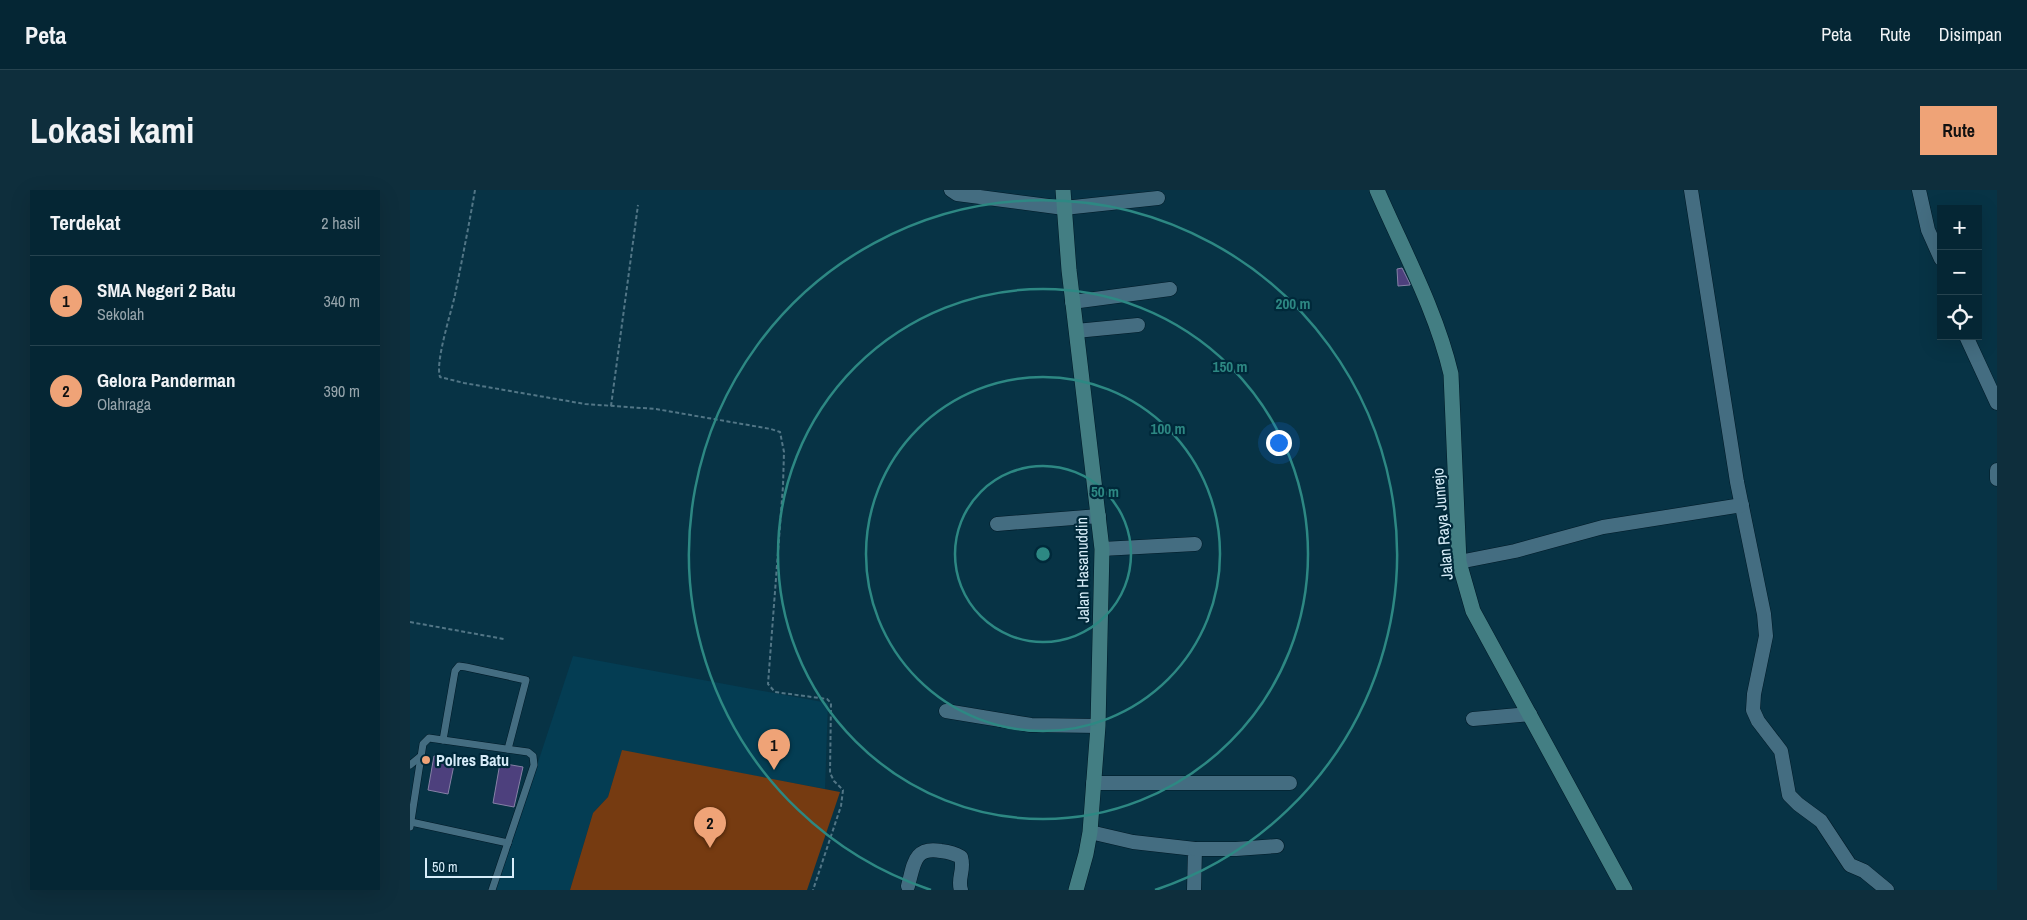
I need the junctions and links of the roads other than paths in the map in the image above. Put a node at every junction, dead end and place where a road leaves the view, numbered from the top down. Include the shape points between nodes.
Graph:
1 (951, 190) edge
2 (1063, 190) edge
3 (1377, 190) edge
4 (1691, 190) edge
5 (1920, 190) edge
6 (1158, 198) dead end
7 (1064, 208) junction
8 (1937, 250) edge
9 (1170, 289) dead end
10 (1072, 302) junction
11 (1138, 325) dead end
12 (1076, 331) junction
13 (1968, 340) edge
14 (1997, 403) edge
15 (1997, 470) edge
16 (1997, 479) edge
17 (1742, 505) junction
18 (1099, 516) junction
19 (997, 524) dead end
20 (1195, 544) dead end
21 (1102, 550) junction
22 (1459, 562) junction
23 (946, 711) dead end
24 (1530, 714) junction
25 (1473, 719) dead end
26 (1098, 726) junction
27 (442, 740) junction
28 (508, 749) junction
29 (421, 756) junction
30 (410, 765) edge
31 (1093, 783) junction
32 (1290, 783) dead end
33 (410, 825) edge
34 (1090, 832) junction
35 (508, 843) junction
36 (1277, 846) dead end
37 (1195, 849) junction
38 (908, 886) dead end
39 (492, 890) edge
40 (961, 890) edge
41 (1076, 890) edge
42 (1194, 890) edge
43 (1625, 890) edge
44 (1887, 890) edge

1 - 7 street via 957,194
2 - 7 street, Jalan Hasanuddin
3 - 22 street, Jalan Raya Junrejo via 1424,297 1451,374
4 - 17 street
5 - 8 street via 1928,230
6 - 7 street
7 - 10 street, Jalan Hasanuddin
9 - 10 street
10 - 12 street, Jalan Hasanuddin
11 - 12 street
12 - 18 street, Jalan Hasanuddin
13 - 14 street
15 - 16 street
17 - 22 street via 1602,528
17 - 44 street via 1766,630 1754,694 1758,722 1781,751 1789,795 1821,821 1850,865 1864,871
18 - 19 street
18 - 21 street, Jalan Hasanuddin
20 - 21 street
21 - 26 street, Jalan Hasanuddin
22 - 24 street, Jalan Raya Junrejo via 1473,611
23 - 26 street via 1031,725
24 - 25 street
24 - 43 street, Jalan Raya Junrejo
26 - 31 street, Jalan Hasanuddin
27 - 28 lane
27 - 28 lane via 455,671 459,666 526,680
27 - 29 lane via 425,740
28 - 35 lane via 528,752 534,760
29 - 30 lane
29 - 33 lane
31 - 32 street
31 - 34 street, Jalan Hasanuddin
33 - 35 lane
34 - 37 street via 1133,842
34 - 41 street, Jalan Hasanuddin
35 - 39 lane
36 - 37 street
37 - 42 street
38 - 40 street via 914,861 920,853 936,850 961,857 964,866 959,885

